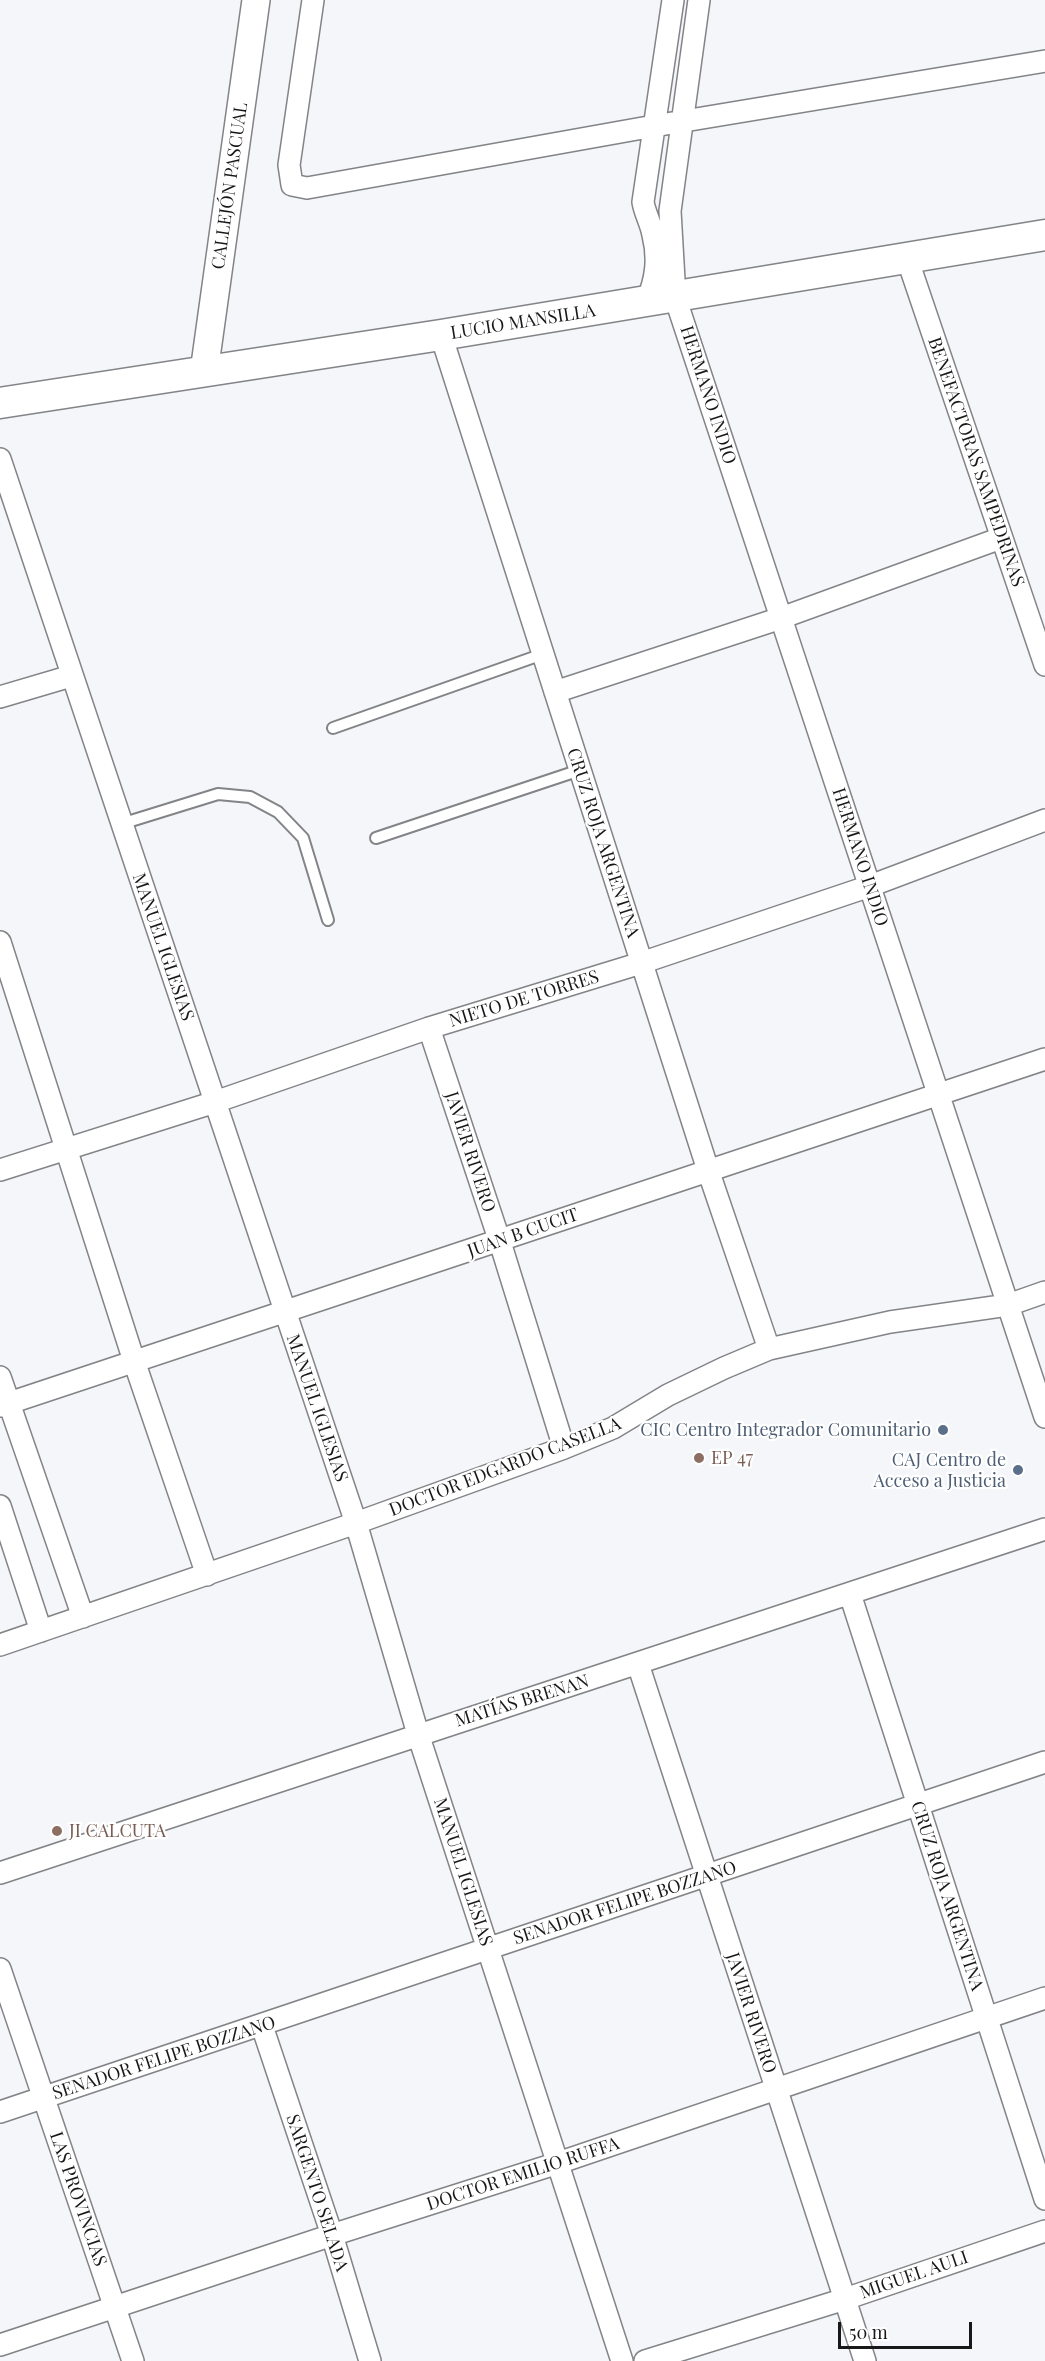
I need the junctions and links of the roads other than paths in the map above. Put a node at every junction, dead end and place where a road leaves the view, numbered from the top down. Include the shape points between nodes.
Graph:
1 (256, 0) edge
2 (313, 0) edge
3 (673, 0) edge
4 (699, 0) edge
5 (1045, 62) edge
6 (682, 121) junction
7 (654, 126) junction
8 (1045, 235) edge
9 (907, 258) junction
10 (661, 299) junction
11 (441, 335) junction
12 (204, 372) junction
13 (0, 404) edge
14 (0, 459) edge
15 (1001, 538) junction
16 (781, 618) junction
17 (543, 654) junction
18 (1045, 665) edge
19 (71, 676) junction
20 (555, 692) junction
21 (0, 698) edge
22 (333, 728) dead end
23 (580, 770) junction
24 (1045, 820) edge
25 (121, 824) junction
26 (375, 838) dead end
27 (870, 886) junction
28 (328, 920) dead end
29 (0, 942) edge
30 (641, 963) junction
31 (429, 1028) junction
32 (1045, 1059) edge
33 (938, 1094) junction
34 (215, 1102) junction
35 (65, 1148) junction
36 (0, 1170) edge
37 (708, 1170) junction
38 (500, 1242) junction
39 (1045, 1292) edge
40 (1008, 1305) junction
41 (285, 1311) junction
42 (770, 1349) junction
43 (134, 1361) junction
44 (0, 1377) edge
45 (5, 1404) edge
46 (1045, 1417) edge
47 (564, 1448) junction
48 (0, 1506) edge
49 (356, 1523) junction
50 (1045, 1529) edge
51 (207, 1575) junction
52 (850, 1594) junction
53 (83, 1617) junction
54 (41, 1631) junction
55 (0, 1645) edge
56 (638, 1664) junction
57 (418, 1734) junction
58 (1045, 1762) edge
59 (918, 1805) junction
60 (0, 1873) edge
61 (707, 1875) junction
62 (488, 1948) junction
63 (0, 1969) edge
64 (1045, 1998) edge
65 (986, 2016) junction
66 (262, 2026) junction
67 (776, 2088) junction
68 (44, 2097) junction
69 (0, 2112) edge
70 (558, 2163) junction
71 (1045, 2199) edge
72 (1045, 2231) edge
73 (332, 2235) junction
74 (844, 2299) junction
75 (115, 2306) junction
76 (0, 2345) edge
77 (133, 2361) edge
78 (370, 2361) edge
79 (622, 2361) edge
80 (645, 2361) edge
81 (865, 2361) edge

1 - 12 street, CALLEJÓN PASCUAL
2 - 7 street via 289,165 292,185 307,188
3 - 7 street
4 - 6 street, HERMANO INDIO
5 - 6 street
6 - 7 street
6 - 10 street, HERMANO INDIO
7 - 10 street via 643,202 653,233
8 - 9 main road, LUCIO MANSILLA
9 - 10 main road, LUCIO MANSILLA
9 - 15 street, BENEFACTORAS SAMPEDRINAS
10 - 11 main road, LUCIO MANSILLA
10 - 16 street, HERMANO INDIO
11 - 12 main road, LUCIO MANSILLA
11 - 17 street, CRUZ ROJA ARGENTINA
12 - 13 main road, LUCIO MANSILLA
14 - 19 street, MANUEL IGLESIAS
15 - 16 street
15 - 18 street, BENEFACTORAS SAMPEDRINAS
16 - 20 street
16 - 27 street, HERMANO INDIO
17 - 20 street, CRUZ ROJA ARGENTINA
17 - 22 lane
19 - 21 street
19 - 25 street, MANUEL IGLESIAS
20 - 23 street, CRUZ ROJA ARGENTINA
23 - 26 lane
23 - 30 street, CRUZ ROJA ARGENTINA
24 - 27 street, NIETO DE TORRES
25 - 28 lane via 218,794 250,797 278,812 303,838
25 - 34 street, MANUEL IGLESIAS
27 - 30 street, NIETO DE TORRES
27 - 33 street, HERMANO INDIO
29 - 35 street
30 - 31 street, NIETO DE TORRES
30 - 37 street, CRUZ ROJA ARGENTINA
31 - 34 street, NIETO DE TORRES
31 - 38 street, JAVIER RIVERO
32 - 33 street, JUAN B CUCIT
33 - 37 street, JUAN B CUCIT
33 - 40 street, HERMANO INDIO
34 - 35 street, NIETO DE TORRES
34 - 41 street, MANUEL IGLESIAS
35 - 36 street, NIETO DE TORRES
35 - 43 street
37 - 38 street, JUAN B CUCIT
37 - 42 street, CRUZ ROJA ARGENTINA
38 - 41 street, JUAN B CUCIT
38 - 47 street, JAVIER RIVERO
39 - 40 street, DOCTOR EDGARDO CASELLA
40 - 42 street, DOCTOR EDGARDO CASELLA via 890,1322
40 - 46 street, HERMANO INDIO
41 - 43 street, JUAN B CUCIT
41 - 49 street, MANUEL IGLESIAS
42 - 47 street, DOCTOR EDGARDO CASELLA via 678,1391 613,1428
43 - 45 street, JUAN B CUCIT
43 - 51 street
44 - 45 street
45 - 53 street
47 - 49 street, DOCTOR EDGARDO CASELLA
48 - 54 street
49 - 51 street, DOCTOR EDGARDO CASELLA
49 - 57 street, MANUEL IGLESIAS
50 - 52 street, MATÍAS BRENAN
51 - 53 street, DOCTOR EDGARDO CASELLA
52 - 56 street, MATÍAS BRENAN
52 - 59 street, CRUZ ROJA ARGENTINA
53 - 54 street, DOCTOR EDGARDO CASELLA
54 - 55 street, DOCTOR EDGARDO CASELLA
56 - 57 street, MATÍAS BRENAN
56 - 61 street, JAVIER RIVERO
57 - 60 street, MATÍAS BRENAN
57 - 62 street, MANUEL IGLESIAS
58 - 59 street, SENADOR FELIPE BOZZANO
59 - 61 street, SENADOR FELIPE BOZZANO
59 - 65 street, CRUZ ROJA ARGENTINA
61 - 62 street, SENADOR FELIPE BOZZANO
61 - 67 street, JAVIER RIVERO
62 - 66 street, SENADOR FELIPE BOZZANO
62 - 70 street, MANUEL IGLESIAS
63 - 68 street, LAS PROVINCIAS
64 - 65 street, DOCTOR EMILIO RUFFA
65 - 67 street, DOCTOR EMILIO RUFFA
65 - 71 street, CRUZ ROJA ARGENTINA
66 - 68 street, SENADOR FELIPE BOZZANO
66 - 73 street, SARGENTO SELADA
67 - 70 street, DOCTOR EMILIO RUFFA
67 - 74 street, JAVIER RIVERO
68 - 69 street, SENADOR FELIPE BOZZANO
68 - 75 street, LAS PROVINCIAS
70 - 73 street, DOCTOR EMILIO RUFFA
70 - 79 street, MANUEL IGLESIAS
72 - 74 street, MIGUEL AULI
73 - 75 street, DOCTOR EMILIO RUFFA
73 - 78 street, SARGENTO SELADA
74 - 80 street, MIGUEL AULI
74 - 81 street, JAVIER RIVERO
75 - 76 street, DOCTOR EMILIO RUFFA
75 - 77 street, LAS PROVINCIAS

